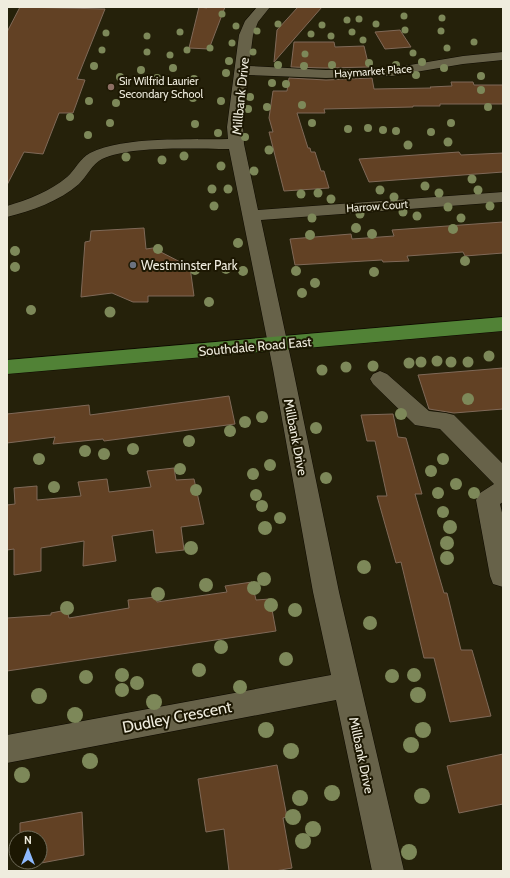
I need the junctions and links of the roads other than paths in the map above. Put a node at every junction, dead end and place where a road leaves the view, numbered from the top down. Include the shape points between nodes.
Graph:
1 (264, 7) edge
2 (503, 56) edge
3 (242, 70) junction
4 (236, 144) junction
5 (503, 197) edge
6 (7, 212) edge
7 (251, 216) junction
8 (503, 324) edge
9 (278, 344) junction
10 (7, 366) edge
11 (380, 379) dead end
12 (503, 479) edge
13 (503, 490) edge
14 (502, 576) edge
15 (346, 685) junction
16 (7, 749) edge
17 (388, 871) edge

1 - 3 street, Millbank Drive via 252,21 246,35
2 - 3 street, Haymarket Place via 392,72 326,74
3 - 4 street, Millbank Drive via 235,128
4 - 6 street via 120,148 94,157 71,182 34,203
4 - 7 street, Millbank Drive
5 - 7 street, Harrow Court
7 - 9 street, Millbank Drive
8 - 9 main road, Southdale Road East
9 - 10 main road, Southdale Road East
9 - 15 street, Millbank Drive
11 - 12 street via 423,419 446,421
13 - 14 street via 488,500
15 - 16 street, Dudley Crescent
15 - 17 street, Millbank Drive

